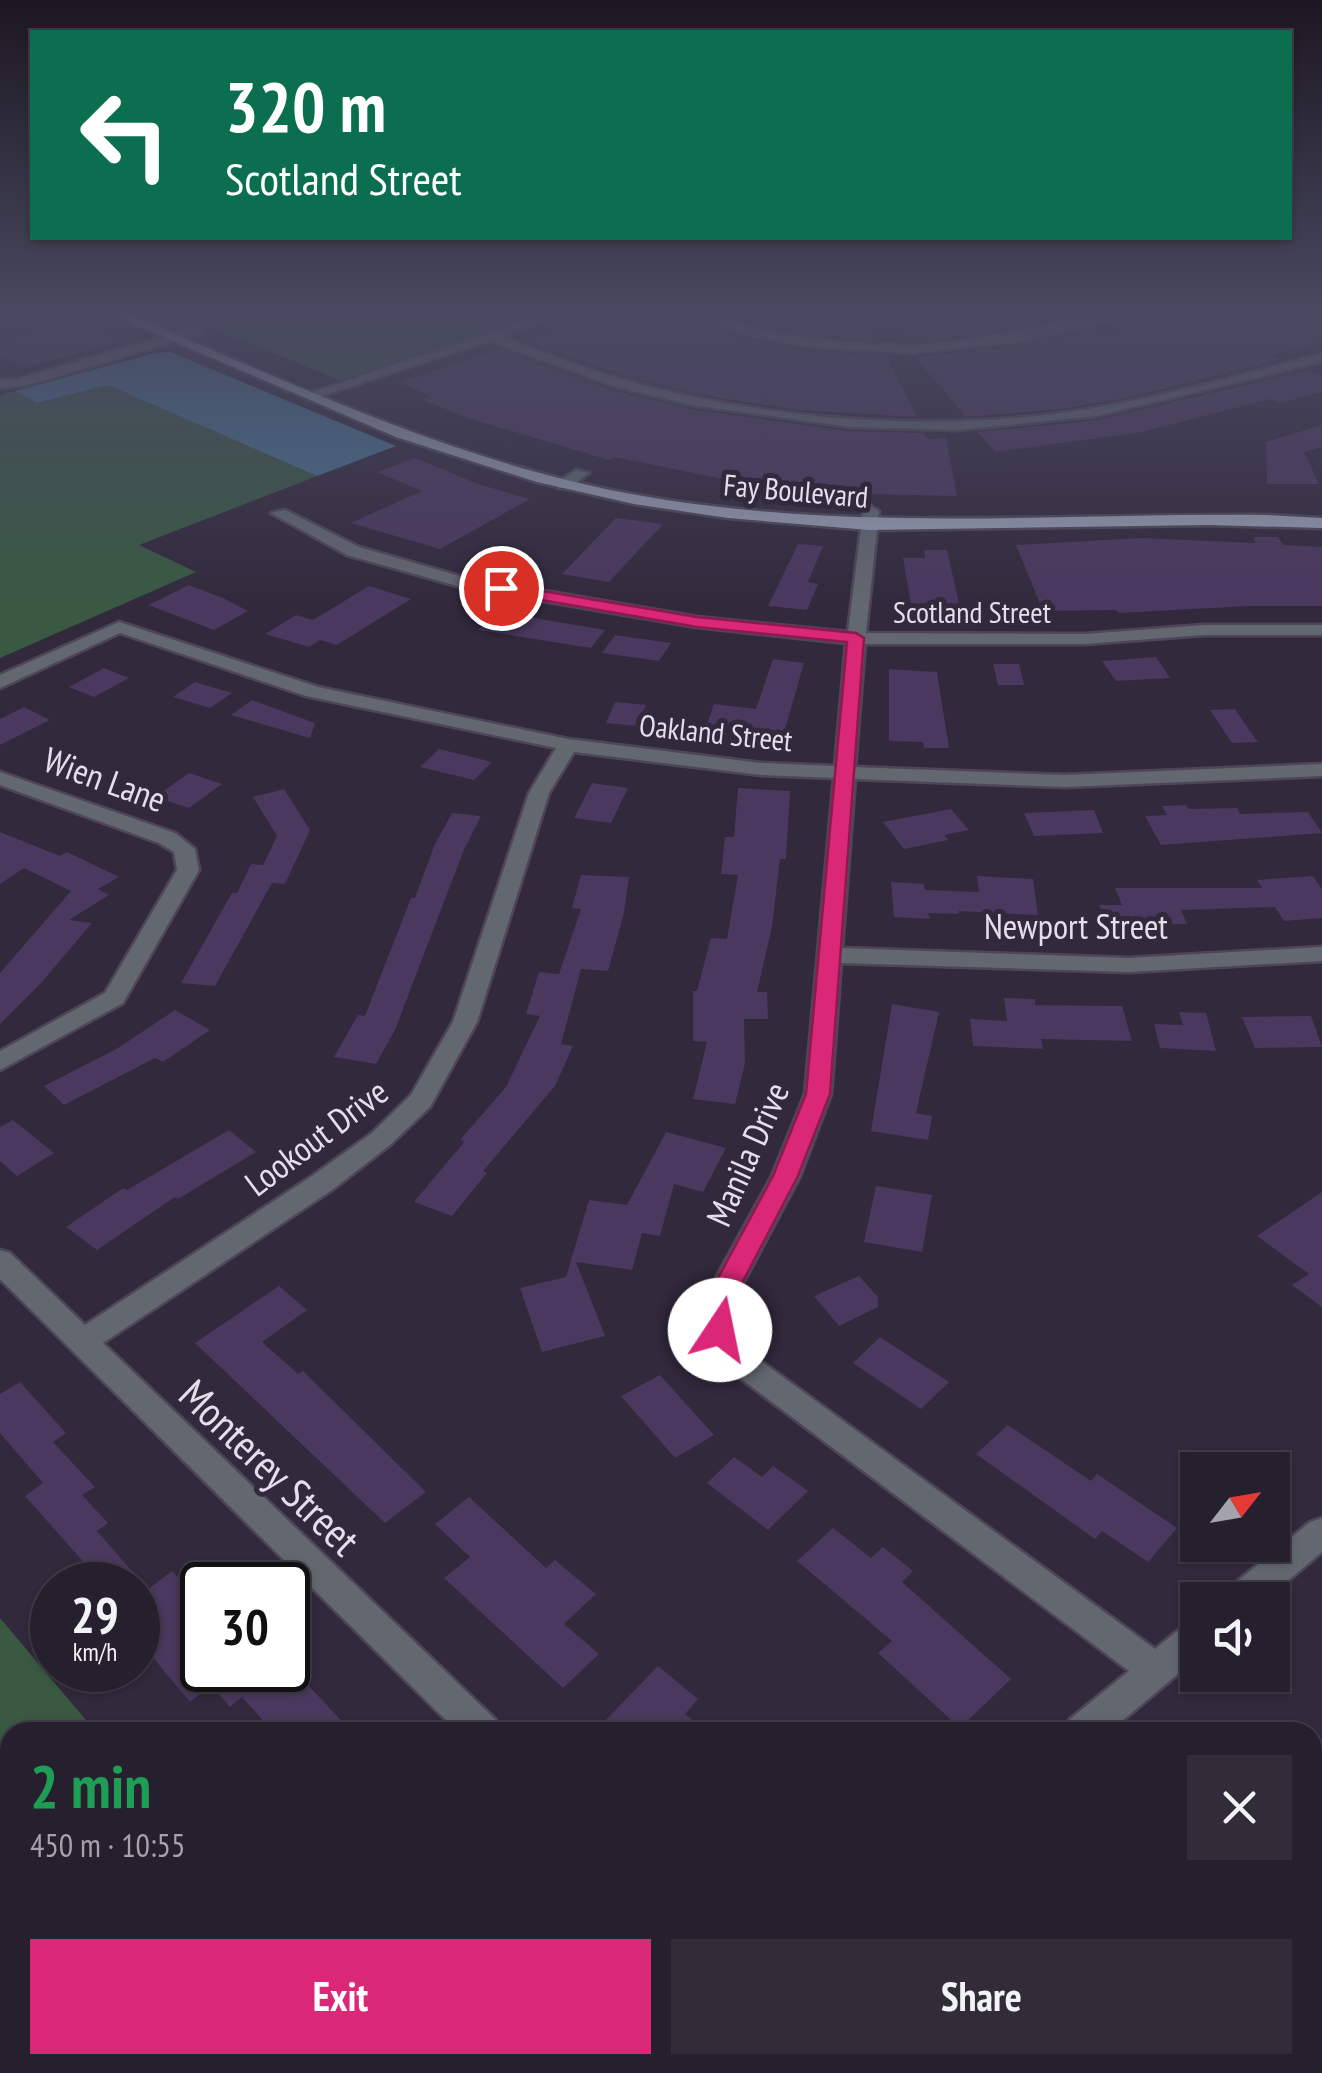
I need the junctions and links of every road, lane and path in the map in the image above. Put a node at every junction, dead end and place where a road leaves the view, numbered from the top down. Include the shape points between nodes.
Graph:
1 (353, 412) edge
2 (766, 412) edge
3 (1091, 412) edge
4 (418, 421) dead end
5 (581, 473) junction
6 (564, 484) junction
7 (1322, 509) edge
8 (279, 513) dead end
9 (869, 518) junction
10 (1322, 523) edge
11 (1322, 630) edge
12 (856, 638) junction
13 (0, 682) edge
14 (568, 745) junction
15 (1322, 770) edge
16 (846, 773) junction
17 (0, 778) edge
18 (1322, 954) edge
19 (828, 955) junction
20 (0, 1062) edge
21 (0, 1260) edge
22 (80, 1342) junction
23 (1322, 1532) edge
24 (1262, 1582) edge
25 (1180, 1650) edge
26 (1156, 1670) junction
27 (473, 1722) edge
28 (1094, 1722) edge

1 - 6 main road, Fay Boulevard via 494,466
2 - 3 street via 915,424
4 - 5 main road, Fay Boulevard
5 - 6 street
5 - 9 main road, Fay Boulevard
6 - 9 main road, Fay Boulevard via 709,510
7 - 9 main road, Fay Boulevard via 1216,505
8 - 12 street, Scotland Street via 353,550 461,582 697,622
9 - 10 main road, Fay Boulevard via 1013,526 1193,518
9 - 12 street, Manila Drive
11 - 12 street, Scotland Street
12 - 16 street, Manila Drive
13 - 14 street, Oakland Street via 119,626 313,692
14 - 16 street, Oakland Street via 761,770
14 - 22 street, Lookout Drive via 539,793 465,1022 421,1101 322,1183
15 - 16 street, Oakland Street via 1065,782
16 - 19 street, Manila Drive
17 - 20 street, Wien Lane via 167,838 184,850 188,870 114,998
18 - 19 street, Newport Street via 1130,965
19 - 26 street, Manila Drive via 818,1094 786,1176 726,1287 720,1330 743,1364
21 - 22 street, Monterey Street
22 - 27 street, Monterey Street
23 - 24 street
25 - 26 street
26 - 28 street

